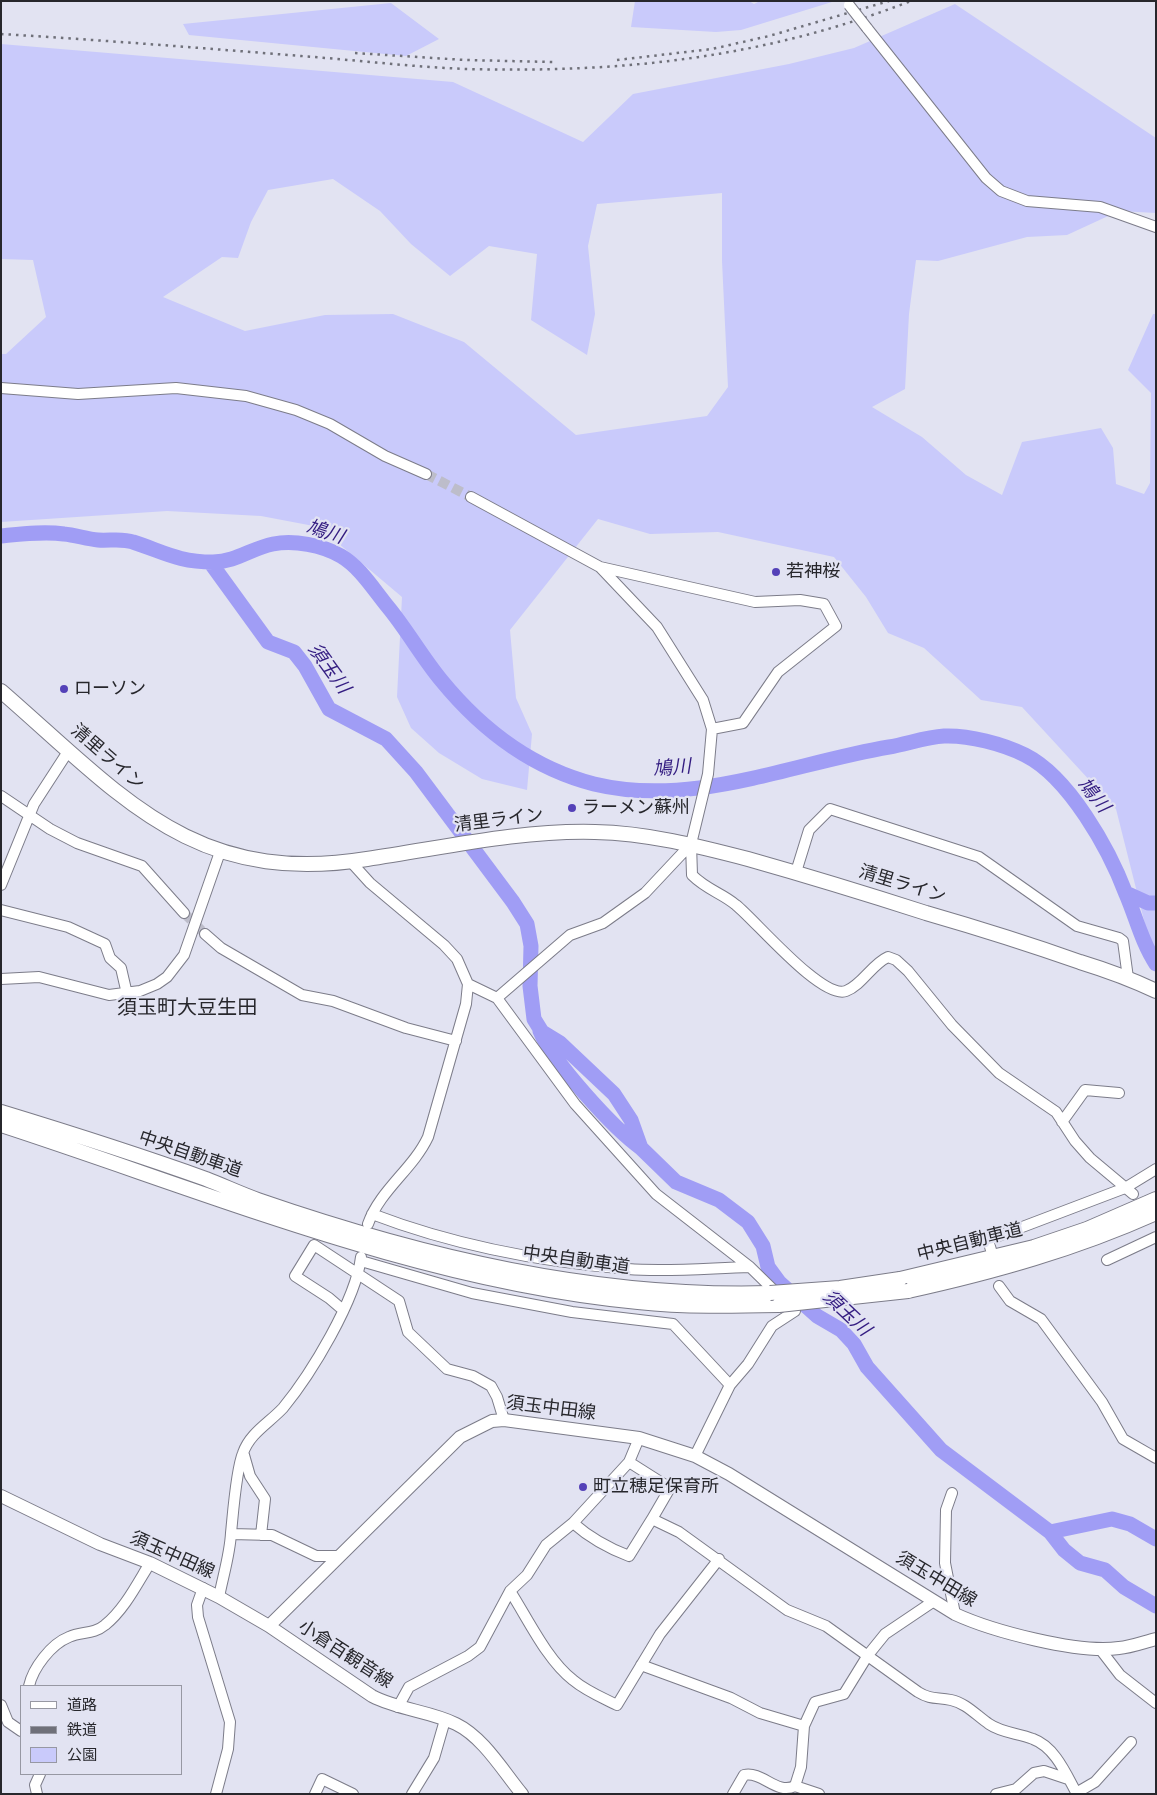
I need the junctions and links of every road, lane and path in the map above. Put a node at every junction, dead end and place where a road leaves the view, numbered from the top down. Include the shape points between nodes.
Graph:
1 (847, 3) edge
2 (1156, 227) edge
3 (1, 388) edge
4 (426, 474) tunnel mouth
5 (471, 497) tunnel mouth
6 (600, 567) junction
7 (1, 691) edge
8 (712, 729) junction
9 (69, 750) junction
10 (1, 796) edge
11 (29, 814) junction
12 (691, 844) junction
13 (220, 852) junction
14 (351, 862) junction
15 (796, 872) junction
16 (2, 878) edge
17 (1, 910) edge
18 (184, 913) tunnel mouth
19 (205, 934) tunnel mouth
20 (1128, 978) junction
21 (1, 979) edge
22 (468, 984) junction
23 (1156, 990) edge
24 (127, 994) junction
25 (496, 998) junction
26 (456, 1041) junction
27 (1119, 1093) dead end
28 (1, 1112) edge
29 (1062, 1122) junction
30 (1, 1125) edge
31 (1, 1129) edge
32 (41, 1138) junction
33 (1156, 1170) edge
34 (1129, 1191) junction
35 (1156, 1199) edge
36 (1156, 1213) edge
37 (1156, 1237) edge
38 (991, 1250) dead end
39 (1107, 1260) dead end
40 (750, 1267) junction
41 (358, 1274) junction
42 (1000, 1286) dead end
43 (343, 1310) junction
44 (730, 1385) junction
45 (504, 1420) junction
46 (639, 1438) junction
47 (244, 1452) junction
48 (695, 1456) junction
49 (1156, 1458) edge
50 (629, 1462) junction
51 (952, 1493) dead end
52 (1, 1496) edge
53 (652, 1519) junction
54 (573, 1523) junction
55 (231, 1534) junction
56 (261, 1535) junction
57 (340, 1556) junction
58 (719, 1559) junction
59 (150, 1563) junction
60 (202, 1588) junction
61 (510, 1591) junction
62 (219, 1596) junction
63 (934, 1601) junction
64 (955, 1614) junction
65 (269, 1626) junction
66 (1156, 1639) edge
67 (1100, 1649) junction
68 (868, 1655) junction
69 (642, 1664) junction
70 (29, 1685) edge
71 (1156, 1703) edge
72 (1, 1706) edge
73 (398, 1707) junction
74 (445, 1720) junction
75 (804, 1726) junction
76 (20, 1729) edge
77 (1131, 1742) dead end
78 (40, 1775) edge
79 (1068, 1778) junction
80 (795, 1786) junction
81 (1077, 1793) edge
82 (37, 1794) edge
83 (216, 1794) edge
84 (315, 1794) edge
85 (353, 1794) edge
86 (412, 1794) edge
87 (522, 1794) edge
88 (734, 1794) edge
89 (819, 1794) edge
90 (996, 1794) edge

1 - 2 street, bridge via 986,178 1001,190 1026,201 1100,207
3 - 4 street via 78,394 176,388 246,396 296,410 330,424 385,456
5 - 6 street
6 - 8 street via 657,626 703,700
6 - 8 street via 755,602 800,600 824,604 836,626 778,672 743,723
7 - 9 highway, 清里ライン
8 - 12 street via 708,774
9 - 11 street
9 - 13 highway, 清里ライン via 135,807 184,837
10 - 11 street
11 - 16 street
11 - 18 street via 50,830 77,843 142,866
12 - 14 highway, 清里ライン via 596,832 546,833
12 - 15 highway, 清里ライン
12 - 25 street via 645,893 603,923 570,935
12 - 29 street via 692,875 703,886 748,915 828,989 846,991 880,960 888,956 896,960 999,1073 1056,1112
13 - 14 highway, 清里ライン via 274,864 310,866
13 - 24 street via 184,955 167,977 157,984
14 - 22 street via 370,883 457,959
15 - 20 highway, 清里ライン
15 - 20 street via 809,830 830,809 979,857 1077,926 1123,941
17 - 24 street via 68,928 105,944 110,958 121,968
19 - 26 street via 221,948 302,995 333,1001 406,1028
20 - 23 highway, 清里ライン
21 - 24 street via 38,977 100,994
22 - 25 street
22 - 26 street
25 - 40 street via 575,1104 656,1194
26 - 40 street via 428,1137 370,1219 486,1247 570,1262 630,1269
27 - 29 street via 1085,1090
28 - 35 highway, 中央自動車道, bridge via 206,1179 258,1200 351,1228 500,1269 642,1290 770,1293 840,1288 900,1279 1034,1247 1087,1229
29 - 34 street via 1090,1158
30 - 32 highway, 中央自動車道
31 - 32 highway
32 - 36 highway, 中央自動車道, bridge via 348,1241 498,1281 639,1303 780,1305 908,1291 1036,1259
33 - 34 street
34 - 38 street via 988,1240
37 - 39 street
40 - 44 street via 795,1311 772,1326
41 - 43 street
41 - 43 street via 314,1245 295,1276
41 - 44 street via 361,1258 472,1293 572,1312 673,1324
41 - 45 street via 399,1301 408,1332 447,1369 473,1376 491,1386
42 - 49 street via 1010,1301 1041,1319 1102,1402 1123,1438
43 - 47 street via 306,1378 282,1409 252,1437
44 - 48 street
45 - 46 main road, 須玉中田線
45 - 57 main road, 須玉中田線 via 492,1421 460,1437
46 - 48 main road, 須玉中田線
46 - 50 street
47 - 55 street
47 - 56 street via 250,1476 264,1499
48 - 63 main road, 須玉中田線
50 - 53 street via 670,1488
50 - 54 street
51 - 64 street via 946,1510 945,1562
52 - 59 main road, 須玉中田線 via 100,1544
53 - 54 street via 629,1556 611,1549
53 - 58 street via 679,1532
54 - 61 street via 546,1545 527,1575
55 - 56 street
55 - 62 street
56 - 57 street via 272,1535 316,1556
57 - 65 main road, 須玉中田線
58 - 68 street via 787,1610 826,1626
58 - 69 street via 660,1634
59 - 60 main road, 須玉中田線
59 - 70 street via 107,1624 92,1633 69,1637 61,1642 34,1671
60 - 62 main road, 須玉中田線
60 - 83 street via 197,1605 198,1617 230,1722 228,1749
61 - 69 street via 558,1666 589,1692 617,1705
61 - 73 street via 480,1647 409,1687
62 - 65 main road, 須玉中田線
63 - 64 main road, 須玉中田線
63 - 68 street via 885,1634
64 - 67 main road, 須玉中田線 via 991,1628 1074,1647
65 - 73 main road, 小倉百観音線 via 372,1696
66 - 67 main road, 須玉中田線 via 1132,1646
67 - 71 street via 1120,1675
68 - 75 street via 844,1694 815,1702
68 - 79 street via 926,1697 951,1700 971,1709 990,1725 1034,1739 1050,1748
69 - 75 street via 731,1698 760,1713
72 - 76 street via 8,1722
73 - 74 main road, 小倉百観音線
74 - 86 street via 434,1758
74 - 87 main road, 小倉百観音線 via 475,1738
75 - 80 street via 801,1767
77 - 81 street via 1095,1782
78 - 82 street via 35,1785
79 - 81 street
79 - 90 street via 1034,1773 1016,1789
80 - 88 street via 780,1788 751,1773 744,1775
80 - 89 street
84 - 85 street via 322,1779

